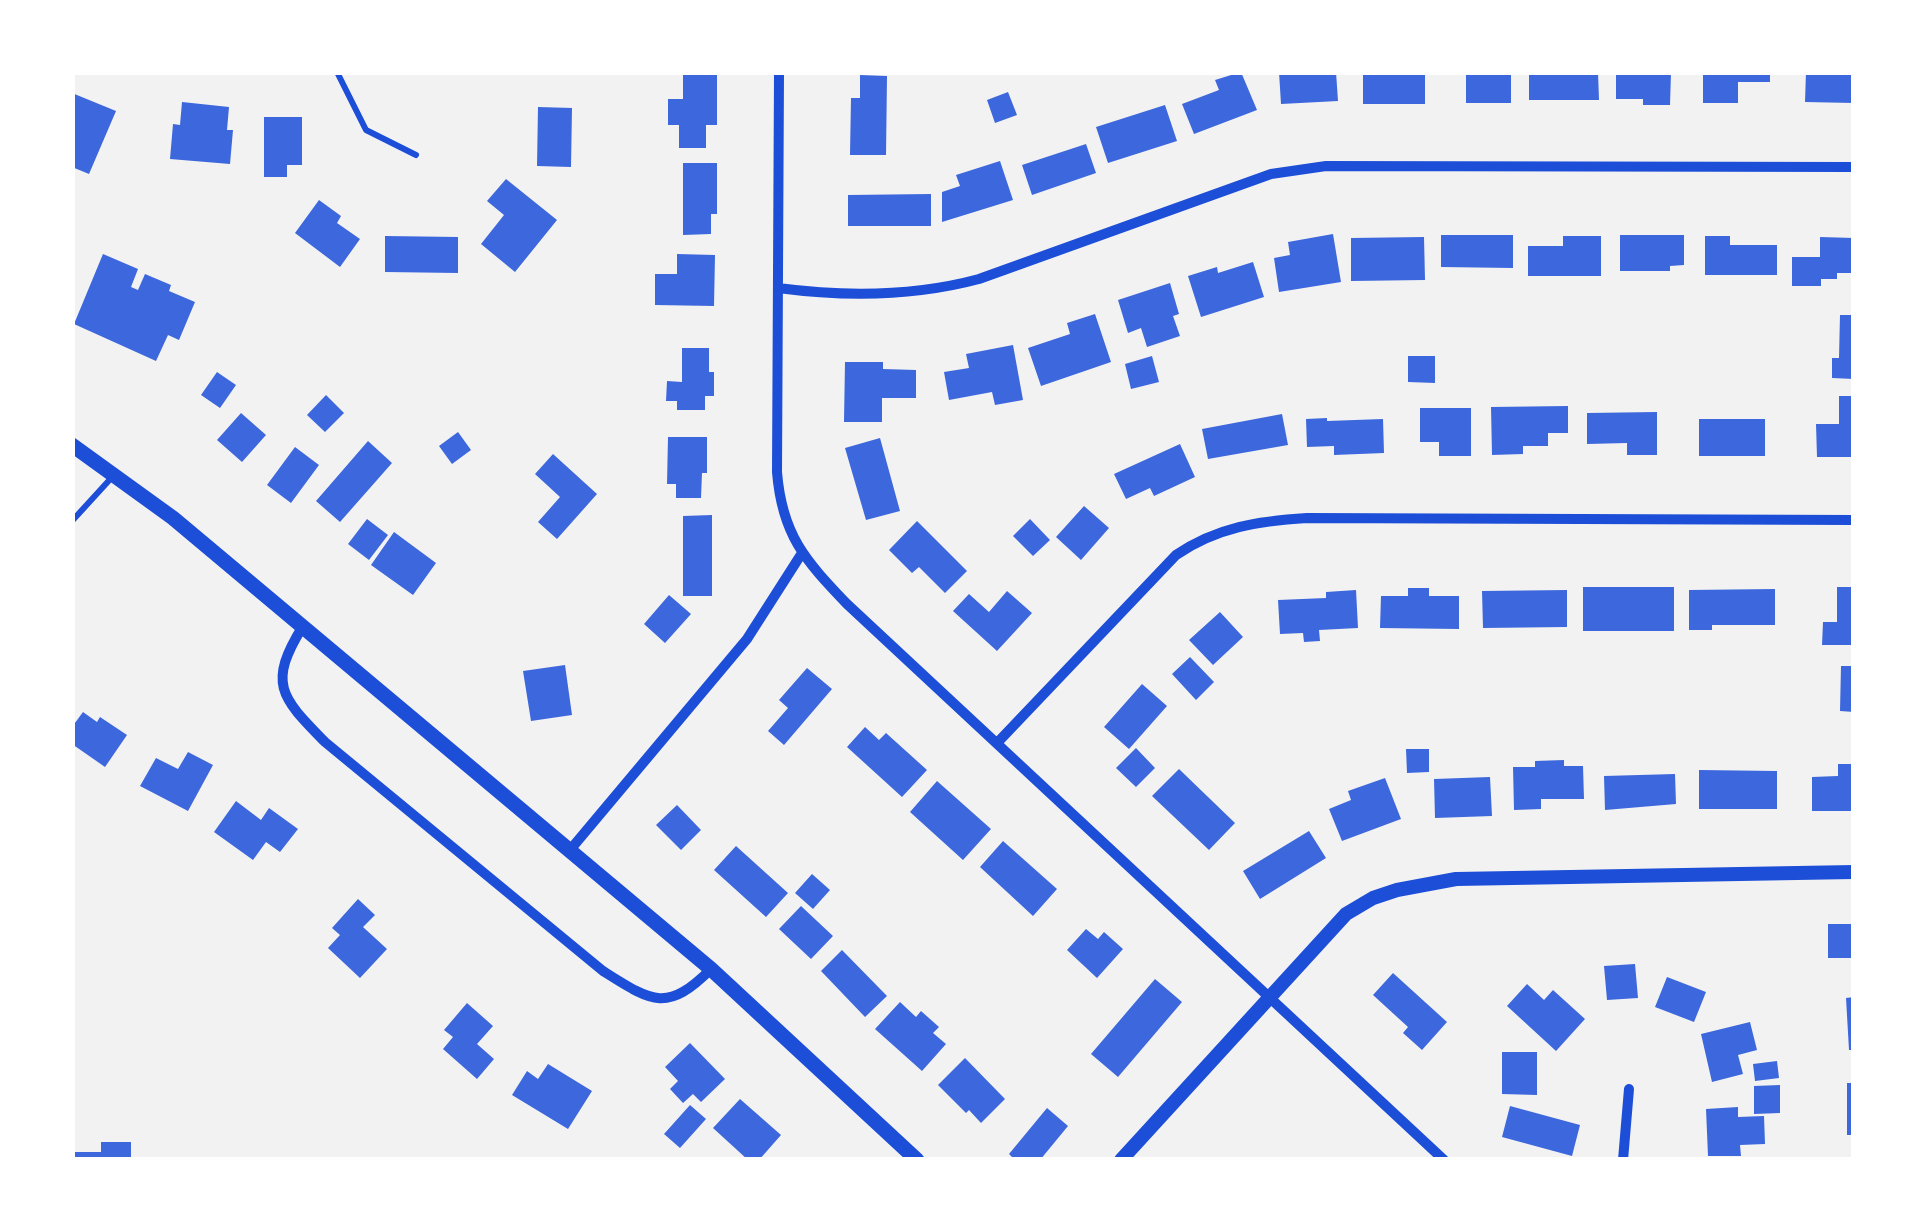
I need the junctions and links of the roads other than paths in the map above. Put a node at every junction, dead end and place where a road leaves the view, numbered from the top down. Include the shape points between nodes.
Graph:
1 (336, 72) edge
2 (779, 72) edge
3 (416, 156) dead end
4 (1854, 168) edge
5 (778, 288) junction
6 (72, 445) edge
7 (115, 474) junction
8 (72, 520) edge
9 (1854, 520) edge
10 (802, 553) junction
11 (303, 626) junction
12 (998, 742) junction
13 (570, 850) junction
14 (1854, 872) edge
15 (711, 969) junction
16 (1267, 997) junction
17 (1629, 1089) dead end
18 (917, 1160) edge
19 (1121, 1160) edge
20 (1444, 1160) edge
21 (1623, 1160) edge

1 - 3 lane via 366,130
2 - 5 street
4 - 5 street via 1326,166 1271,174 944,288 885,295
5 - 10 street via 780,506
6 - 7 main road
7 - 8 lane
7 - 11 main road
9 - 12 street via 1307,518 1244,524 1176,554
10 - 12 street via 847,604
10 - 13 street via 747,639
11 - 13 main road
11 - 15 street via 281,671 284,690 325,742 637,993 666,999 690,991
12 - 16 street
13 - 15 main road
14 - 16 street via 1429,882 1373,898 1346,914
15 - 18 main road
16 - 19 street
16 - 20 street
17 - 21 street

